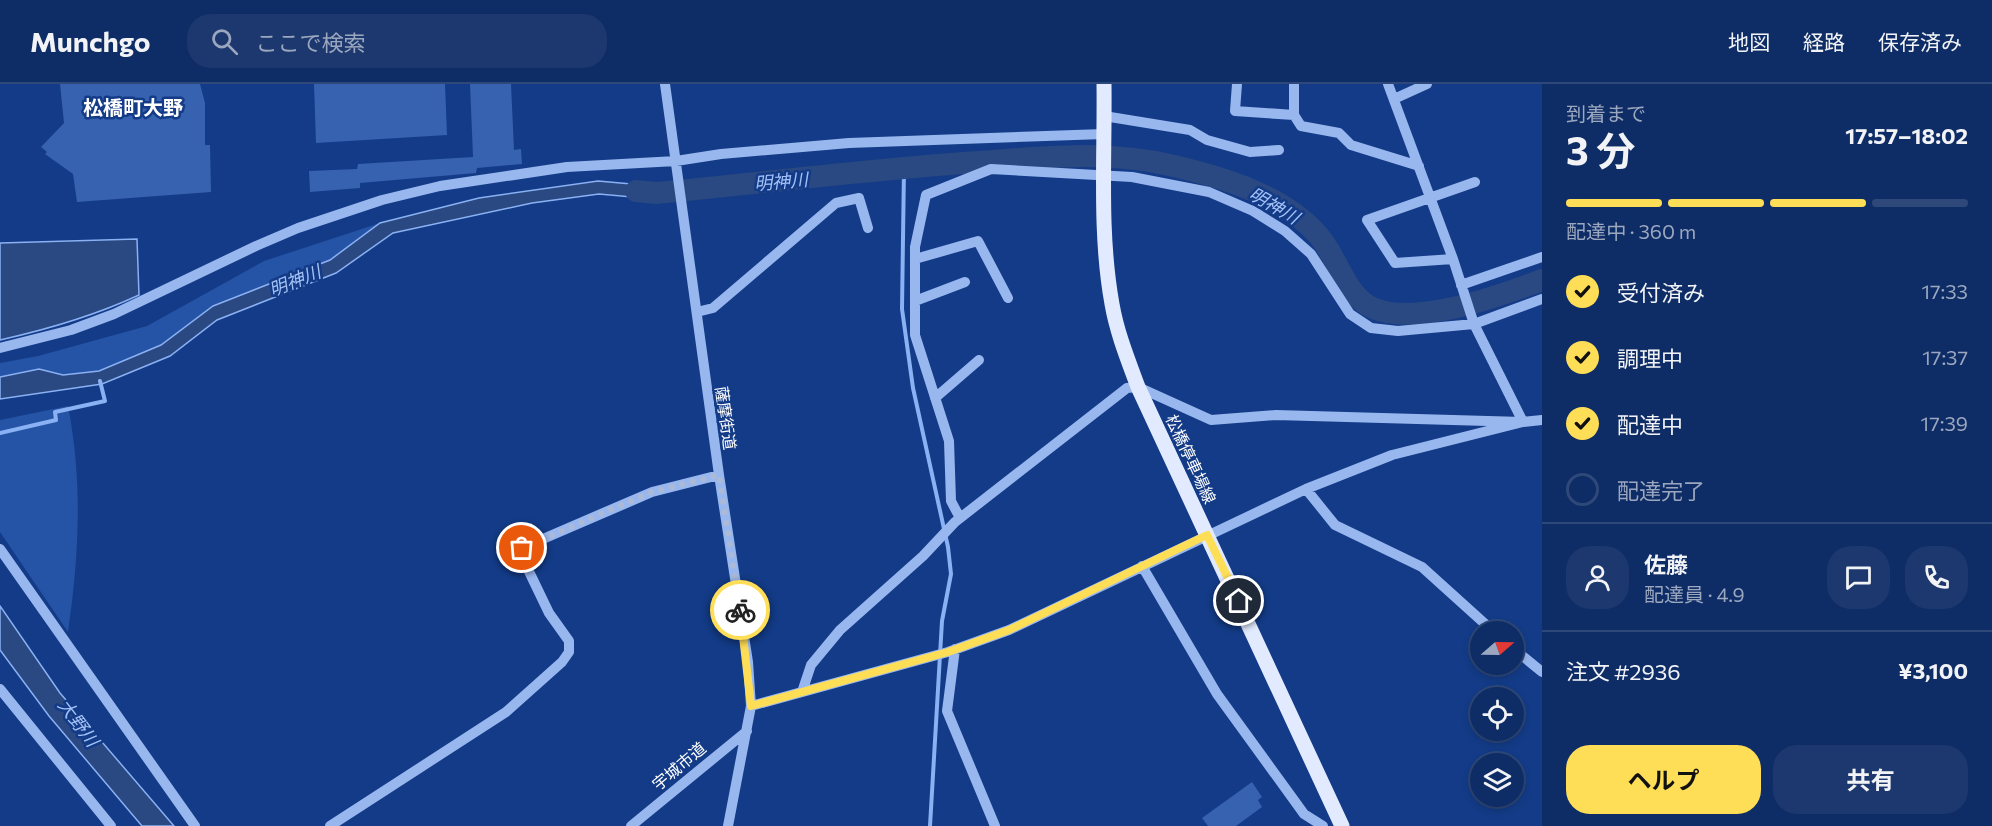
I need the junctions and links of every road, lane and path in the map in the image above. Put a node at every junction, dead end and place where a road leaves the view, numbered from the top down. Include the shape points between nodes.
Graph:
1 (665, 84) edge
2 (1104, 84) edge
3 (1237, 84) edge
4 (1294, 84) edge
5 (1388, 84) edge
6 (1427, 84) edge
7 (1394, 99) junction
8 (1294, 115) junction
9 (1104, 116) junction
10 (1104, 139) junction
11 (1279, 150) dead end
12 (677, 164) junction
13 (1419, 166) junction
14 (1103, 172) junction
15 (1475, 182) dead end
16 (1430, 197) junction
17 (868, 228) dead end
18 (1542, 257) edge
19 (915, 259) junction
20 (1453, 259) junction
21 (965, 282) dead end
22 (1462, 291) junction
23 (1008, 298) dead end
24 (1542, 299) edge
25 (915, 301) junction
26 (697, 312) junction
27 (1473, 323) junction
28 (0, 348) edge
29 (979, 360) dead end
30 (1138, 387) junction
31 (935, 399) junction
32 (1542, 420) edge
33 (1524, 422) junction
34 (719, 475) junction
35 (1306, 489) junction
36 (957, 520) junction
37 (1207, 535) junction
38 (0, 549) edge
39 (1142, 566) junction
40 (1482, 621) edge
41 (952, 650) junction
42 (1524, 657) edge
43 (1542, 672) edge
44 (0, 689) edge
45 (802, 692) junction
46 (751, 706) junction
47 (747, 731) junction
48 (111, 826) edge
49 (195, 826) edge
50 (330, 826) edge
51 (631, 826) edge
52 (728, 826) edge
53 (995, 826) edge
54 (1323, 826) edge
55 (1342, 826) edge

1 - 12 street, 薩摩街道
2 - 9 main road, 松橋停車場線
3 - 8 street via 1235,111
4 - 8 street
5 - 7 street
6 - 7 street
7 - 13 street
8 - 13 street via 1301,126 1339,133 1351,145
9 - 10 main road, 松橋停車場線
9 - 11 street via 1190,130 1207,140 1250,152
10 - 12 street via 849,143 721,154
10 - 14 main road, 松橋停車場線
12 - 26 street, 薩摩街道
12 - 28 street via 567,167 440,186 382,200 256,246 114,314 71,330
13 - 16 street
14 - 19 street via 991,169 926,195
14 - 27 street via 1209,192 1254,211 1311,254 1350,314 1371,328 1398,331
14 - 30 main road, 松橋停車場線 via 1113,307
15 - 16 street
16 - 20 street
16 - 20 street via 1367,220 1395,263
17 - 26 street via 859,198 836,203 713,308
18 - 22 street
19 - 23 street via 978,241
19 - 25 street
20 - 22 street
21 - 25 street
22 - 27 street
24 - 27 street
25 - 31 street via 915,335
26 - 34 street, 薩摩街道
27 - 33 street
29 - 31 street
30 - 33 street via 1211,420 1276,415
30 - 36 street via 1127,388
30 - 37 main road, 松橋停車場線
31 - 36 street via 949,441 951,501
32 - 33 street
33 - 35 street via 1392,455
34 - 46 street, 薩摩街道 via 748,662
34 - 50 street via 641,496 522,548 522,557 549,613 569,641 569,652 506,712
35 - 37 street
35 - 40 street via 1335,525 1422,567
36 - 45 street via 840,630 811,665
37 - 39 street
37 - 55 main road, 松橋停車場線
38 - 49 street
39 - 41 street via 1009,630
39 - 54 street via 1217,694 1304,814
41 - 45 street
41 - 53 street via 947,711
42 - 43 street
44 - 48 street
45 - 46 street
46 - 47 street, 薩摩街道
47 - 51 street, 宇城市道
47 - 52 street, 薩摩街道

